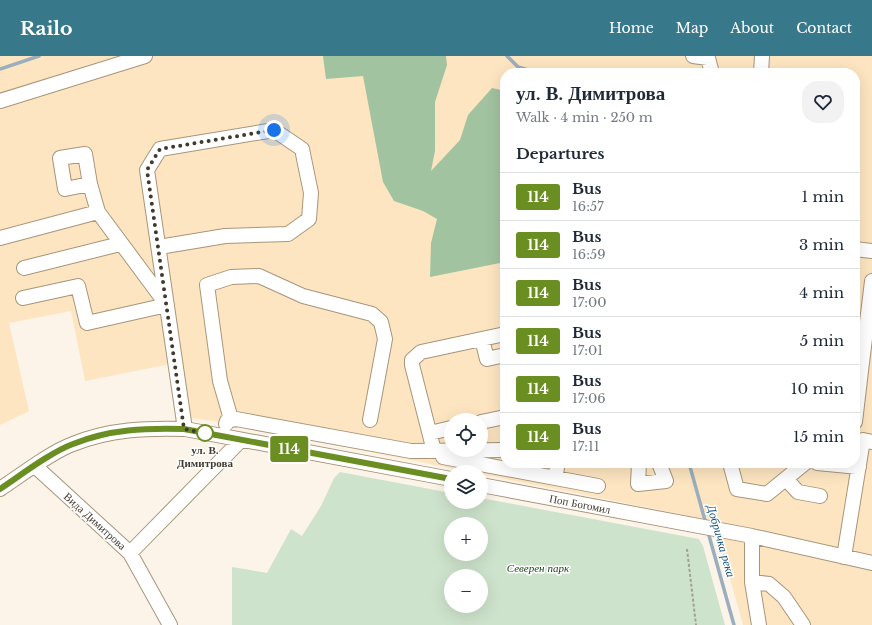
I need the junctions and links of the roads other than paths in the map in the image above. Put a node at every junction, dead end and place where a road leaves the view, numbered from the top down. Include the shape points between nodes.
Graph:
1 (145, 56) edge
2 (693, 56) edge
3 (762, 56) edge
4 (711, 68) edge
5 (761, 68) edge
6 (0, 101) edge
7 (90, 184) dead end
8 (98, 212) junction
9 (0, 238) edge
10 (120, 244) junction
11 (158, 247) junction
12 (860, 250) edge
13 (872, 251) edge
14 (24, 268) dead end
15 (872, 281) edge
16 (23, 298) dead end
17 (167, 305) junction
18 (500, 335) edge
19 (482, 339) junction
20 (500, 356) edge
21 (860, 358) edge
22 (500, 417) edge
23 (231, 419) junction
24 (370, 420) dead end
25 (488, 420) edge
26 (184, 429) junction
27 (444, 430) edge
28 (430, 433) junction
29 (223, 436) junction
30 (863, 438) edge
31 (241, 440) junction
32 (500, 450) edge
33 (411, 451) junction
34 (434, 451) junction
35 (860, 460) edge
36 (35, 466) junction
37 (500, 468) edge
38 (502, 468) edge
39 (557, 468) edge
40 (639, 468) edge
41 (661, 468) edge
42 (731, 468) edge
43 (799, 468) edge
44 (859, 468) edge
45 (444, 478) edge
46 (555, 478) junction
47 (786, 479) junction
48 (488, 486) edge
49 (598, 486) dead end
50 (0, 489) edge
51 (820, 496) dead end
52 (752, 536) junction
53 (130, 553) junction
54 (844, 557) junction
55 (872, 562) edge
56 (752, 582) junction
57 (170, 625) edge
58 (759, 625) edge
59 (803, 625) edge

1 - 6 street
2 - 4 street via 708,58
3 - 5 street
7 - 8 street
8 - 9 street
8 - 10 street
10 - 14 street
10 - 17 street
11 - 11 street via 225,236 288,234 309,219 311,193 302,150 274,130 160,149 147,170
11 - 17 street
12 - 13 street
15 - 21 street
16 - 17 street via 78,286 87,323
17 - 26 street
18 - 19 street
19 - 20 street via 487,359
19 - 28 street via 421,352 412,360
22 - 25 street
23 - 24 street via 220,381 207,285 230,277 259,276 303,296 372,314 381,322 385,339
23 - 29 street via 227,421
23 - 33 street
26 - 29 street
26 - 36 street via 147,428 111,432 72,444
27 - 28 street
28 - 34 street
29 - 31 street
30 - 35 street
31 - 45 street
31 - 53 street
32 - 34 street
33 - 34 street
33 - 37 street
36 - 50 street
36 - 53 street, Вида Димитрова
38 - 46 street
39 - 46 street
40 - 41 street via 638,484 666,482
42 - 47 street via 737,489 767,494
43 - 47 street
44 - 54 street
46 - 49 street
47 - 51 street via 798,492
48 - 52 street, Поп Богомил
52 - 54 street
52 - 56 street
53 - 57 street, Вида Димитрова
54 - 55 street
56 - 58 street
56 - 59 street via 769,584 784,597

